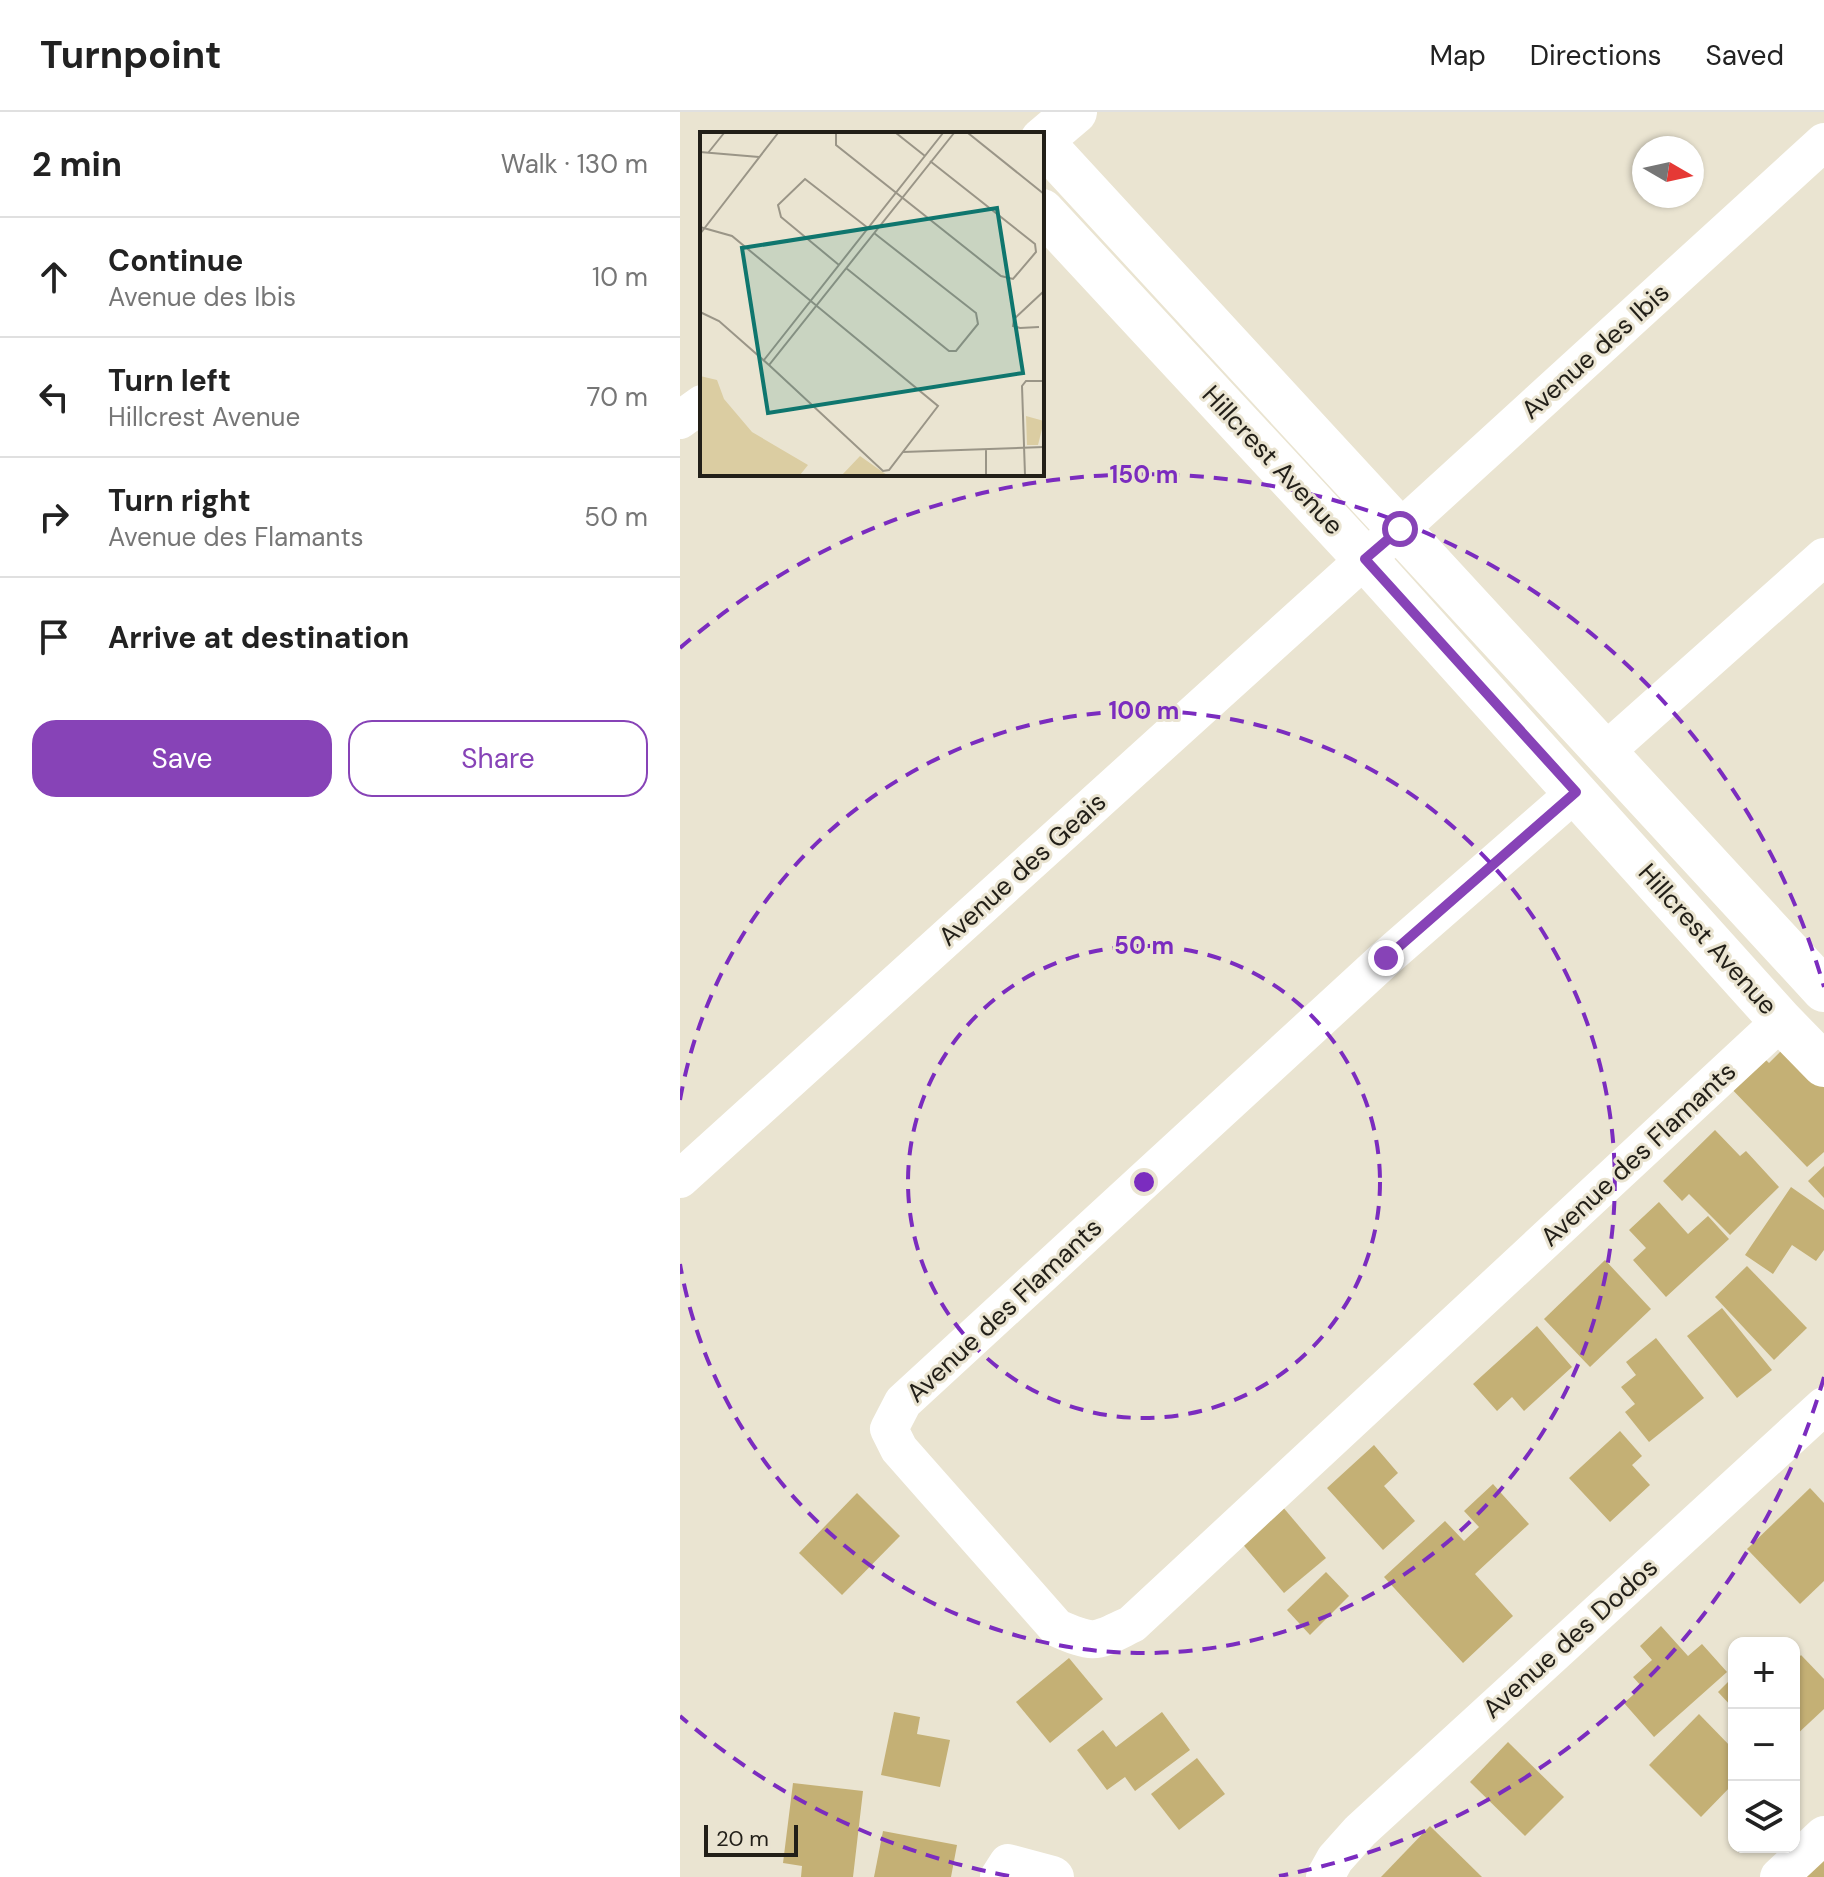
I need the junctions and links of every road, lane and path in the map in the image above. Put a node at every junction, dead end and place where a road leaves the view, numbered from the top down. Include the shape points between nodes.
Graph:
1 (1075, 112) edge
2 (1044, 139) edge
3 (1824, 142) edge
4 (1044, 143) edge
5 (1044, 213) edge
6 (700, 405) edge
7 (680, 420) edge
8 (1400, 529) junction
9 (1824, 557) edge
10 (1365, 559) junction
11 (1605, 752) junction
12 (1576, 792) junction
13 (1823, 986) edge
14 (1781, 1021) junction
15 (1824, 1065) edge
16 (680, 1179) edge
17 (1824, 1406) edge
18 (1824, 1835) edge
19 (999, 1877) edge
20 (1055, 1877) edge
21 (1325, 1877) edge
22 (1779, 1877) edge

1 - 2 main road
3 - 8 street, Avenue des Ibis
4 - 8 main road, Hillcrest Avenue
5 - 10 main road, Hillcrest Avenue
6 - 7 street
8 - 10 street, Avenue des Ibis
8 - 11 main road, Hillcrest Avenue
9 - 11 street
10 - 12 main road, Hillcrest Avenue
10 - 16 street, Avenue des Geais
11 - 13 main road, Hillcrest Avenue
12 - 14 main road, Hillcrest Avenue
12 - 14 street, Avenue des Flamants via 1386,958 903,1402 889,1429 899,1449 1057,1628 1100,1640 1132,1624
14 - 15 main road, Hillcrest Avenue
17 - 21 street, Avenue des Dodos via 1360,1831
18 - 22 street
19 - 20 street via 1008,1863

